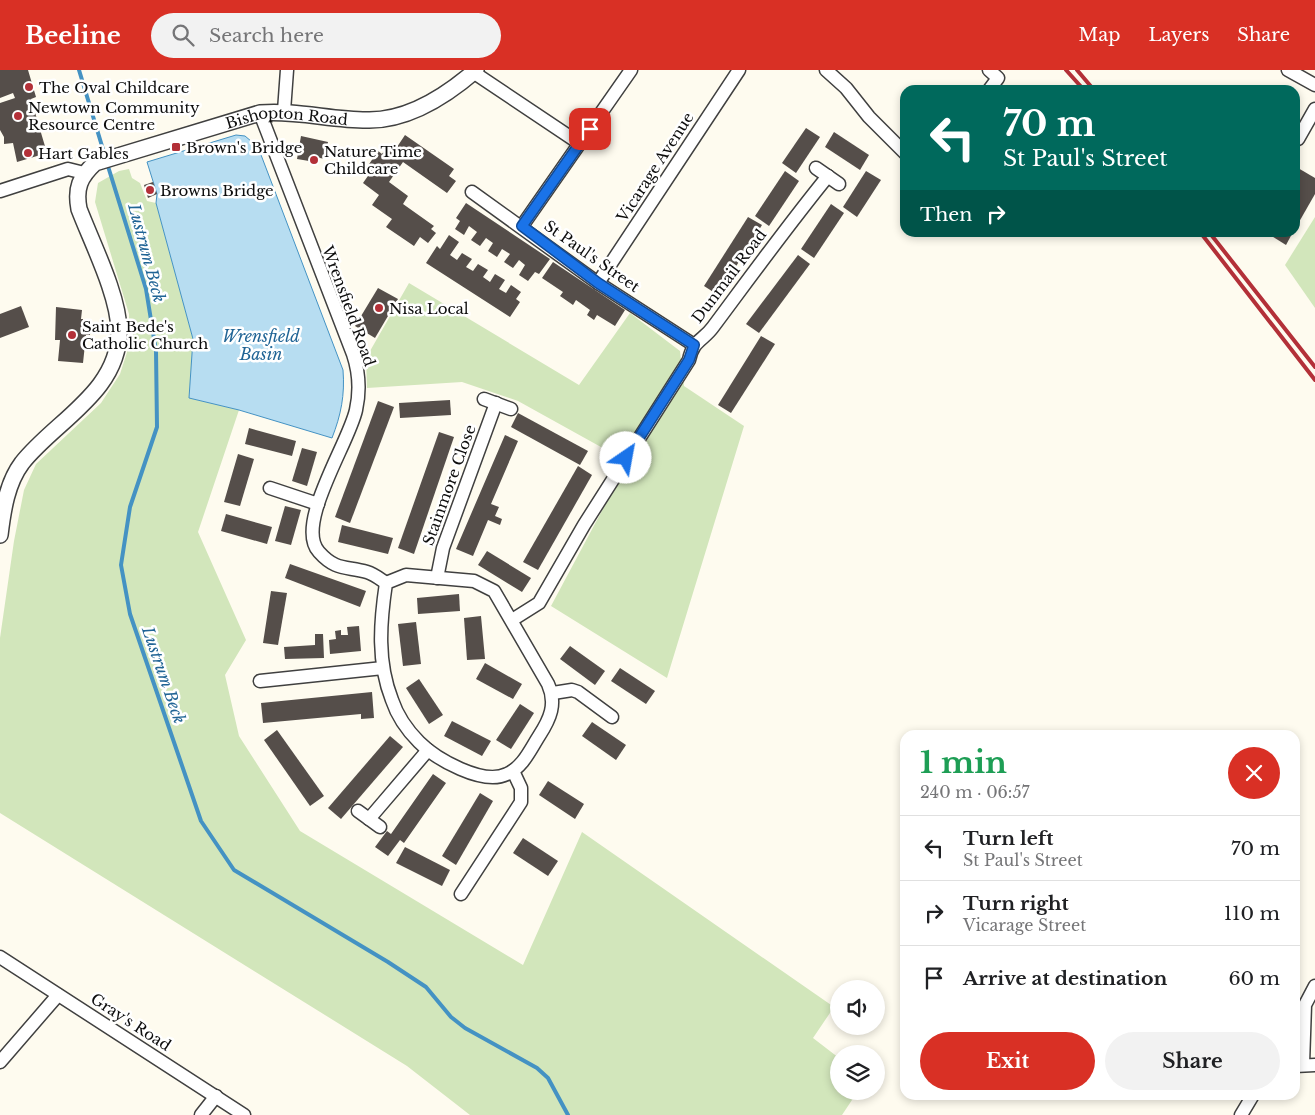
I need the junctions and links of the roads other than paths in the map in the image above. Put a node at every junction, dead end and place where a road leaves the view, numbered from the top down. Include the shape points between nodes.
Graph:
1 (287, 70) edge
2 (631, 70) edge
3 (739, 70) edge
4 (826, 70) edge
5 (1288, 70) edge
6 (475, 71) edge
7 (1315, 85) edge
8 (1315, 109) edge
9 (284, 111) junction
10 (260, 113) junction
11 (1300, 135) edge
12 (580, 144) junction
13 (900, 148) edge
14 (90, 168) junction
15 (816, 168) dead end
16 (828, 176) junction
17 (839, 184) dead end
18 (0, 191) edge
19 (472, 192) dead end
20 (522, 226) junction
21 (598, 283) junction
22 (694, 345) junction
23 (511, 409) dead end
24 (270, 488) dead end
25 (318, 504) junction
26 (0, 535) edge
27 (437, 578) junction
28 (386, 584) junction
29 (512, 620) junction
30 (383, 668) junction
31 (260, 681) dead end
32 (553, 693) junction
33 (612, 718) dead end
34 (428, 750) junction
35 (513, 771) junction
36 (358, 811) dead end
37 (369, 819) junction
38 (380, 827) dead end
39 (462, 885) dead end
40 (0, 957) edge
41 (1315, 986) edge
42 (58, 995) junction
43 (0, 1062) edge
44 (1304, 1065) edge
45 (216, 1096) junction
46 (1250, 1100) edge
47 (201, 1115) edge
48 (244, 1115) edge
49 (1241, 1115) edge

1 - 9 street
2 - 12 street
3 - 21 street, Vicarage Avenue
4 - 13 street
5 - 7 street
6 - 9 street, Bishopton Road via 428,105 402,115 368,120
6 - 12 street
8 - 11 street
9 - 10 street, Bishopton Road
10 - 14 street, Bishopton Road via 117,156
10 - 25 street, Wrensfield Road via 358,376 352,424
12 - 20 street
14 - 18 street via 68,169
14 - 26 street via 78,184 76,195 116,307 119,332 115,353 106,374 78,411 21,464 8,489
15 - 16 street
16 - 17 street
16 - 22 street, Dunmail Road via 711,330
19 - 20 street, St Paul's Street
20 - 21 street, St Paul's Street
21 - 22 street, St Paul's Street
22 - 29 street, Dunmail Road via 689,360 584,525 539,603
23 - 27 street, Stainmore Close via 490,401 443,548
24 - 25 street
25 - 28 street, Wrensfield Road via 312,523 314,547 337,566 365,571
27 - 28 street via 406,575
27 - 29 street via 486,585 500,598
28 - 30 street via 381,638
29 - 32 street
30 - 31 street
30 - 34 street via 396,710 412,735
32 - 33 street via 578,692
32 - 35 street via 552,712 547,722 524,760
34 - 35 street via 482,777 497,777
34 - 37 street
35 - 39 street via 521,788 521,802
36 - 37 street
37 - 38 street
40 - 42 street, Gray's Road
41 - 44 street via 1304,1005
42 - 43 street
42 - 45 street, Gray's Road
45 - 47 street
45 - 48 street, Gray's Road
46 - 49 street

